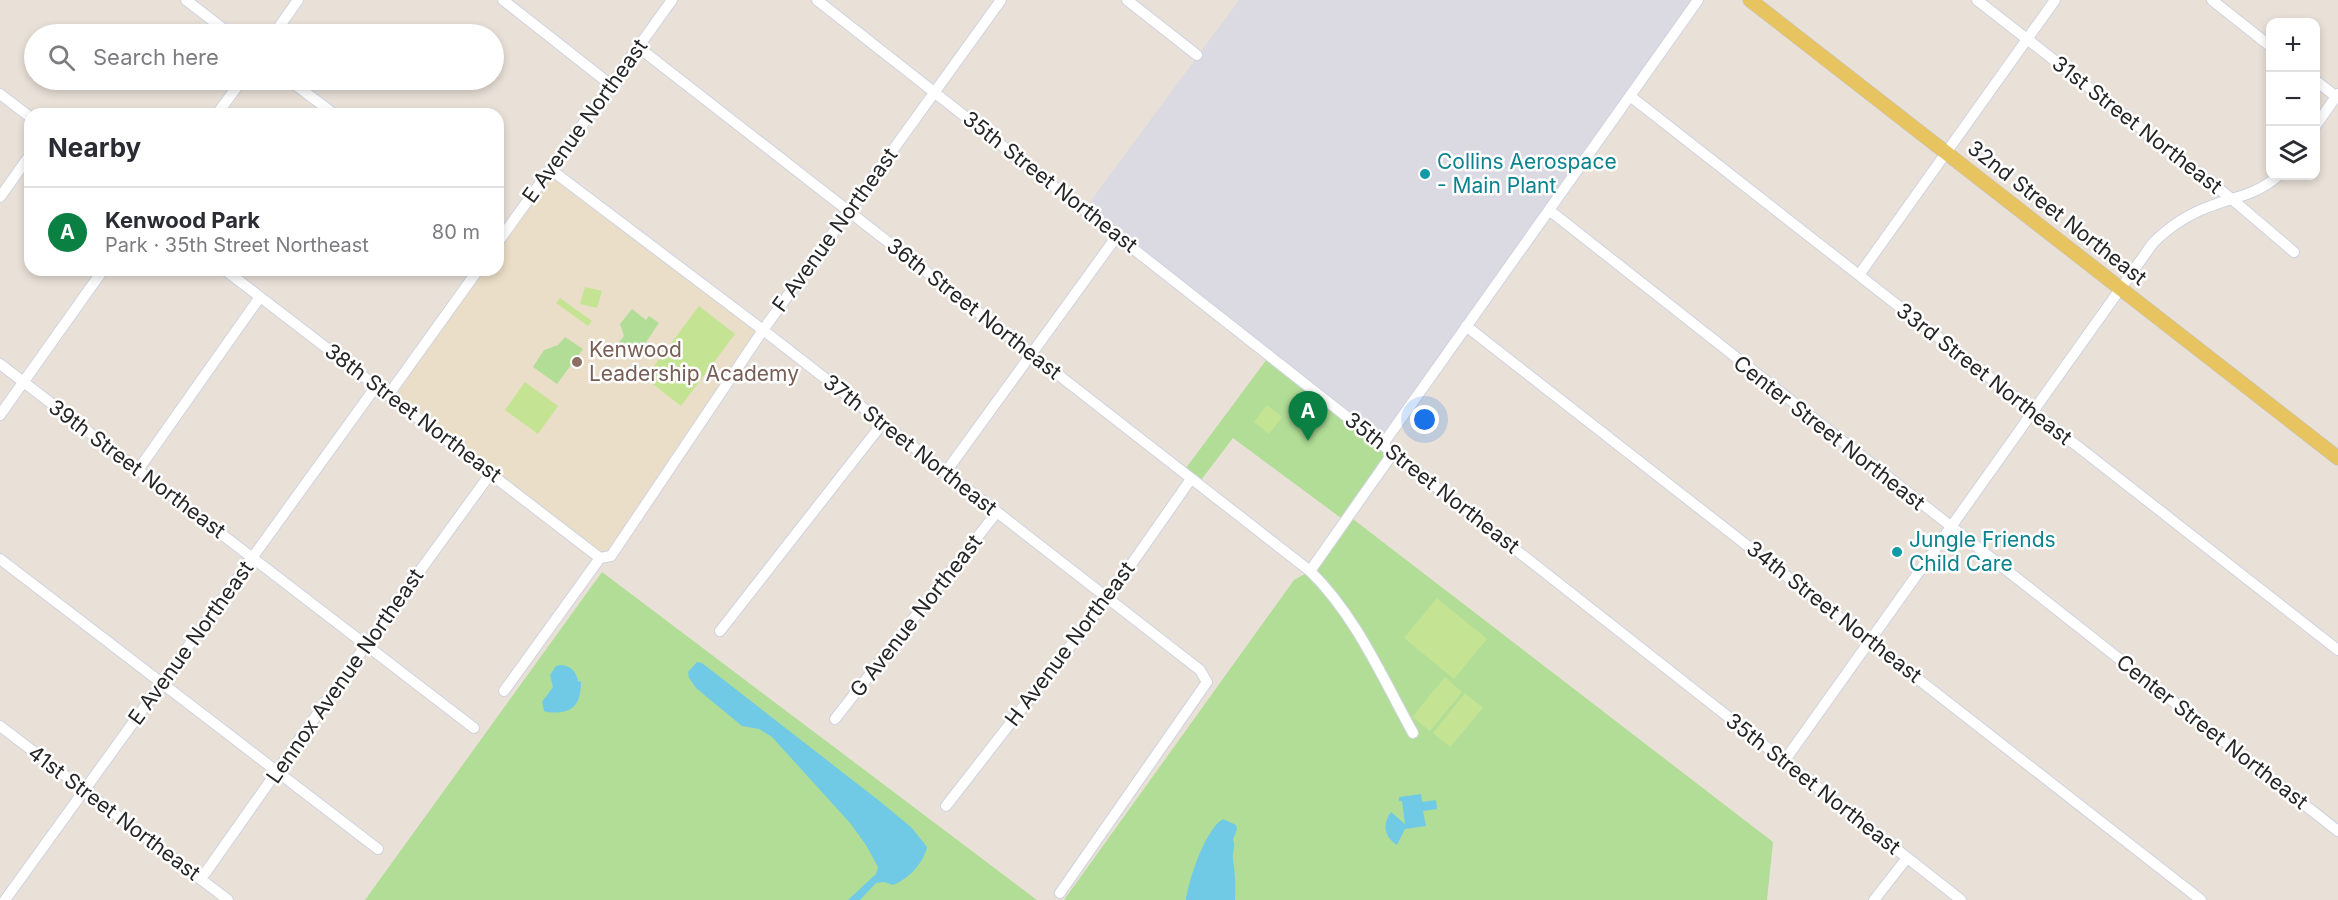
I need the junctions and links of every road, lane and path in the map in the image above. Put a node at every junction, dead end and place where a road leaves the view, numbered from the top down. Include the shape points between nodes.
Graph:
1 (186, 0) edge
2 (298, 0) edge
3 (503, 0) edge
4 (672, 0) edge
5 (817, 0) edge
6 (1001, 0) edge
7 (1127, 0) edge
8 (1698, 0) edge
9 (1977, 0) edge
10 (2055, 0) edge
11 (2212, 0) edge
12 (1758, 2) edge
13 (218, 24) edge
14 (281, 24) edge
15 (2028, 39) junction
16 (2266, 42) edge
17 (638, 47) junction
18 (1197, 55) dead end
19 (2320, 84) edge
20 (611, 85) junction
21 (235, 90) edge
22 (302, 90) edge
23 (935, 92) junction
24 (0, 94) edge
25 (1630, 96) junction
26 (2337, 96) edge
27 (221, 108) edge
28 (326, 108) edge
29 (24, 112) edge
30 (2320, 119) edge
31 (1946, 152) junction
32 (24, 163) edge
33 (550, 169) junction
34 (2273, 180) edge
35 (0, 197) edge
36 (2233, 200) junction
37 (1549, 210) junction
38 (848, 211) junction
39 (504, 233) edge
40 (1117, 236) junction
41 (2295, 252) dead end
42 (1859, 275) junction
43 (99, 276) edge
44 (233, 276) edge
45 (474, 276) edge
46 (2120, 290) junction
47 (260, 297) junction
48 (1466, 326) junction
49 (764, 330) junction
50 (1031, 354) junction
51 (0, 364) edge
52 (23, 382) junction
53 (377, 385) junction
54 (389, 394) junction
55 (2032, 412) junction
56 (0, 415) edge
57 (882, 424) junction
58 (1383, 444) junction
59 (1393, 453) junction
60 (2338, 458) edge
61 (138, 470) junction
62 (945, 472) junction
63 (491, 473) junction
64 (1191, 479) junction
65 (997, 512) junction
66 (1951, 528) junction
67 (252, 558) junction
68 (600, 558) junction
69 (0, 559) edge
70 (1310, 571) junction
71 (1107, 599) junction
72 (720, 631) dead end
73 (1870, 640) junction
74 (366, 645) junction
75 (2338, 650) edge
76 (162, 683) junction
77 (504, 691) dead end
78 (835, 719) dead end
79 (0, 726) edge
80 (474, 728) dead end
81 (1413, 732) dead end
82 (1785, 760) junction
83 (277, 772) junction
84 (84, 790) junction
85 (946, 806) dead end
86 (2338, 831) edge
87 (378, 849) dead end
88 (1907, 858) junction
89 (201, 879) junction
90 (1060, 893) dead end
91 (5, 900) edge
92 (228, 900) edge
93 (1874, 900) edge
94 (1961, 900) edge
95 (2200, 900) edge

1 - 13 street
2 - 14 street
3 - 20 street
4 - 17 street, E Avenue Northeast
5 - 23 street, 35th Street Northeast
6 - 23 street, F Avenue Northeast
7 - 18 street
8 - 25 street
9 - 15 street, 31st Street Northeast
10 - 15 street
11 - 16 street
12 - 31 main road, 32nd Street Northeast
15 - 31 street
15 - 36 street, 31st Street Northeast
17 - 20 street, E Avenue Northeast
17 - 38 street, 36th Street Northeast
19 - 26 street
20 - 33 street, E Avenue Northeast
21 - 27 street
22 - 28 street
23 - 38 street, F Avenue Northeast
23 - 40 street, 35th Street Northeast
24 - 29 street
25 - 37 street
25 - 42 street, 33rd Street Northeast
26 - 30 street
31 - 42 street
31 - 46 main road, 32nd Street Northeast
32 - 35 street
33 - 39 street, E Avenue Northeast
33 - 49 street, 37th Street Northeast
34 - 36 street
36 - 41 street, 31st Street Northeast
36 - 46 street via 2195,212 2168,228
37 - 48 street
37 - 66 street, Center Street Northeast
38 - 49 street, F Avenue Northeast
38 - 50 street, 36th Street Northeast
40 - 50 street
40 - 58 street, 35th Street Northeast
42 - 55 street, 33rd Street Northeast
43 - 52 street
44 - 47 street, 38th Street Northeast
45 - 54 street
46 - 55 street
46 - 60 main road, 32nd Street Northeast
47 - 53 street, 38th Street Northeast
47 - 61 street
48 - 58 street
48 - 73 street, 34th Street Northeast
49 - 57 street, 37th Street Northeast
49 - 68 street, F Avenue Northeast via 611,556
50 - 62 street
50 - 64 street, 36th Street Northeast
51 - 52 street, 39th Street Northeast
52 - 56 street
52 - 61 street, 39th Street Northeast
53 - 54 street, 38th Street Northeast
53 - 67 street, E Avenue Northeast
54 - 63 street, 38th Street Northeast
55 - 66 street
55 - 75 street, 33rd Street Northeast
57 - 62 street, 37th Street Northeast
57 - 72 street
58 - 59 street, 35th Street Northeast
59 - 70 street
59 - 82 street, 35th Street Northeast
61 - 67 street, 39th Street Northeast
62 - 65 street, 37th Street Northeast
63 - 68 street, 38th Street Northeast
63 - 74 street, Lennox Avenue Northeast
64 - 70 street, 36th Street Northeast
64 - 71 street, H Avenue Northeast
65 - 71 street, 37th Street Northeast
65 - 78 street, G Avenue Northeast
66 - 73 street
66 - 86 street, Center Street Northeast
67 - 74 street, 39th Street Northeast
67 - 76 street, E Avenue Northeast
68 - 77 street, F Avenue Northeast
69 - 76 street
70 - 81 street, 36th Street Northeast via 1330,590 1353,623
71 - 85 street, H Avenue Northeast
71 - 90 street, 37th Street Northeast via 1200,670 1207,682
73 - 82 street
73 - 95 street, 34th Street Northeast
74 - 80 street, 39th Street Northeast
74 - 83 street, Lennox Avenue Northeast
76 - 83 street
76 - 84 street, E Avenue Northeast
79 - 84 street, 41st Street Northeast
82 - 88 street, 35th Street Northeast
83 - 87 street
83 - 89 street, Lennox Avenue Northeast
84 - 89 street, 41st Street Northeast
84 - 91 street, E Avenue Northeast
88 - 93 street
88 - 94 street, 35th Street Northeast
89 - 92 street, 41st Street Northeast

